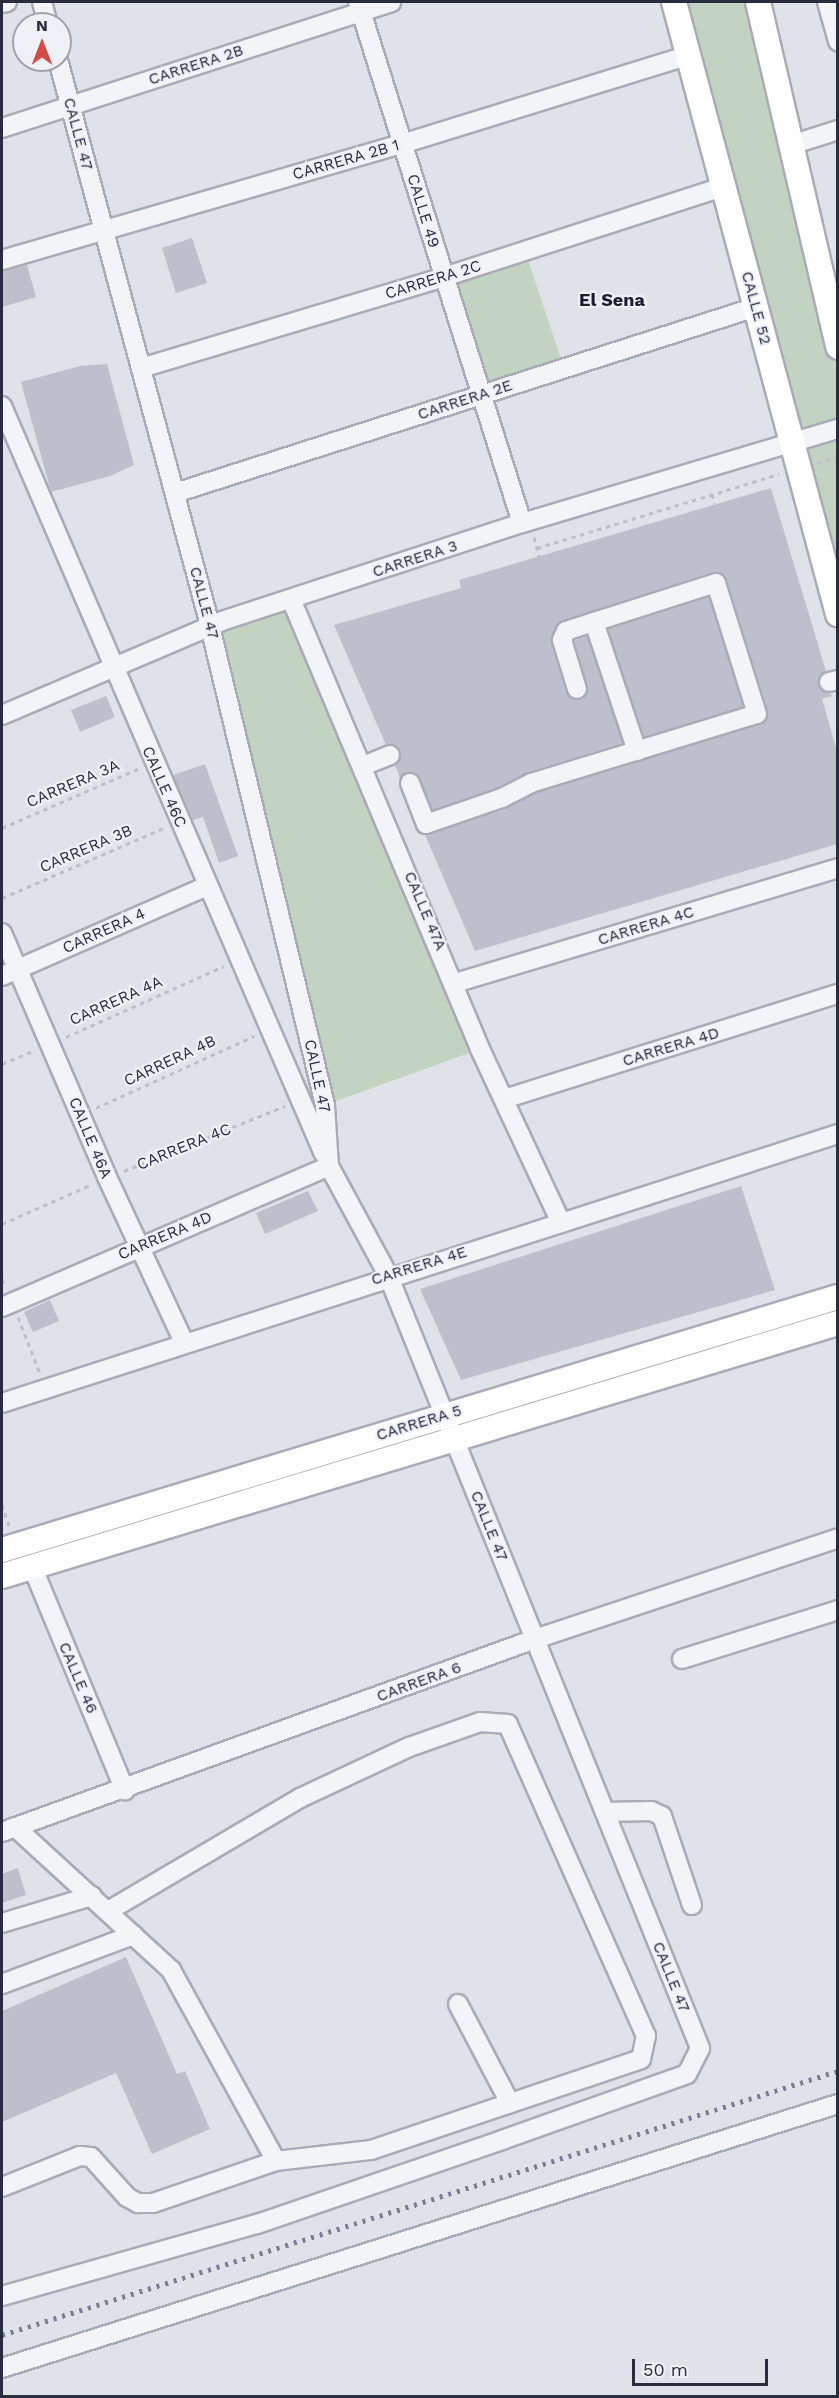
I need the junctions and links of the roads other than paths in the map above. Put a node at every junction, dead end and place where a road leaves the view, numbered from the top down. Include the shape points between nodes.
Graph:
1 (7, 2) edge
2 (391, 2) edge
3 (674, 2) edge
4 (758, 2) edge
5 (827, 2) edge
6 (2, 3) edge
7 (359, 6) edge
8 (837, 41) edge
9 (688, 56) junction
10 (61, 72) edge
11 (70, 107) junction
12 (2, 128) edge
13 (837, 130) edge
14 (402, 144) junction
15 (791, 145) junction
16 (723, 187) junction
17 (103, 229) junction
18 (2, 260) edge
19 (444, 278) junction
20 (756, 307) junction
21 (837, 347) edge
22 (141, 368) junction
23 (481, 394) junction
24 (2, 406) edge
25 (837, 429) edge
26 (7, 434) edge
27 (791, 442) junction
28 (175, 493) junction
29 (522, 523) junction
30 (291, 599) junction
31 (837, 614) edge
32 (594, 622) junction
33 (210, 626) junction
34 (113, 668) junction
35 (577, 689) dead end
36 (2, 716) edge
37 (637, 751) junction
38 (390, 755) dead end
39 (363, 766) junction
40 (410, 783) dead end
41 (837, 868) edge
42 (207, 886) junction
43 (2, 933) edge
44 (9, 973) edge
45 (455, 983) junction
46 (837, 994) edge
47 (504, 1099) junction
48 (837, 1134) edge
49 (329, 1166) junction
50 (561, 1222) junction
51 (138, 1247) junction
52 (388, 1275) junction
53 (837, 1297) edge
54 (7, 1305) edge
55 (837, 1323) edge
56 (184, 1342) junction
57 (2, 1403) edge
58 (444, 1416) junction
59 (454, 1439) junction
60 (837, 1538) edge
61 (7, 1543) edge
62 (32, 1566) junction
63 (2, 1576) edge
64 (837, 1610) edge
65 (535, 1640) junction
66 (681, 1659) dead end
67 (125, 1790) junction
68 (605, 1812) junction
69 (8, 1829) edge
70 (92, 1896) junction
71 (692, 1905) dead end
72 (108, 1911) junction
73 (2, 1923) edge
74 (133, 1935) junction
75 (2, 1984) edge
76 (458, 2004) dead end
77 (510, 2103) junction
78 (837, 2104) edge
79 (276, 2161) junction
80 (2, 2187) edge
81 (2, 2296) edge
82 (2, 2368) edge

1 - 6 street
2 - 7 street, CARRERA 2B
3 - 9 main road, CALLE 52
4 - 15 main road
5 - 8 street
7 - 11 street, CARRERA 2B
7 - 14 street, CALLE 49
9 - 14 street, CARRERA 2B 1
9 - 16 main road, CALLE 52
10 - 11 street, CALLE 47
11 - 12 street, CARRERA 2B
11 - 17 street, CALLE 47
13 - 15 street
14 - 17 street, CARRERA 2B 1
14 - 19 street, CALLE 49
15 - 21 main road
16 - 19 street, CARRERA 2C
16 - 20 main road, CALLE 52
17 - 18 street, CARRERA 2B 1
17 - 22 street, CALLE 47
19 - 22 street, CARRERA 2C
19 - 23 street, CALLE 49
20 - 23 street, CARRERA 2E
20 - 27 main road, CALLE 52
22 - 28 street, CALLE 47
23 - 28 street, CARRERA 2E
23 - 29 street, CALLE 49
24 - 26 street, CALLE 46C
25 - 27 street, CARRERA 3
26 - 34 street, CALLE 46C
27 - 29 street, CARRERA 3
27 - 31 main road, CALLE 52
28 - 33 street, CALLE 47
29 - 30 street, CARRERA 3
30 - 33 street, CARRERA 3
30 - 39 street, CALLE 47A
32 - 35 street via 562,635
32 - 37 street
32 - 37 street via 716,583 757,714
33 - 34 street, CARRERA 3
33 - 49 street, CALLE 47 via 325,1105
34 - 36 street, CARRERA 3
34 - 42 street, CALLE 46C
37 - 40 street via 531,783 502,798 426,824
38 - 39 street
39 - 45 street, CALLE 47A
41 - 45 street, CARRERA 4C
42 - 44 street, CARRERA 4
42 - 49 street, CALLE 46C
43 - 44 street, CALLE 46A
44 - 51 street, CALLE 46A via 50,1044
45 - 47 street, CALLE 47A
46 - 47 street, CARRERA 4D
47 - 50 street, CALLE 47A
48 - 50 street, CARRERA 4E
49 - 51 street, CARRERA 4D
49 - 52 street, CALLE 47
50 - 52 street, CARRERA 4E
51 - 54 street, CARRERA 4D
51 - 56 street, CALLE 46A
52 - 56 street, CARRERA 4E
52 - 58 street, CALLE 47
53 - 58 main road, CARRERA 5
55 - 59 main road, CARRERA 5
56 - 57 street, CARRERA 4E
58 - 59 street, CALLE 47
58 - 61 main road, CARRERA 5
59 - 62 main road, CARRERA 5
59 - 65 street, CALLE 47
60 - 65 street, CARRERA 6
62 - 63 main road, CARRERA 5
62 - 67 street, CALLE 46
64 - 66 street
65 - 67 street, CARRERA 6
65 - 68 street, CALLE 47
67 - 69 street, CARRERA 6
68 - 71 street via 651,1811 662,1816
68 - 81 street, CALLE 47 via 700,2048 687,2074 256,2224
69 - 70 street
70 - 72 street
70 - 73 street
72 - 74 street
72 - 77 street via 300,1798 379,1761 480,1722 508,1724 646,2036 641,2059
74 - 75 street
74 - 79 street via 171,1970
76 - 77 street
77 - 79 street via 371,2150
78 - 82 street
79 - 80 street via 153,2203 138,2203 127,2197 91,2157 80,2156

